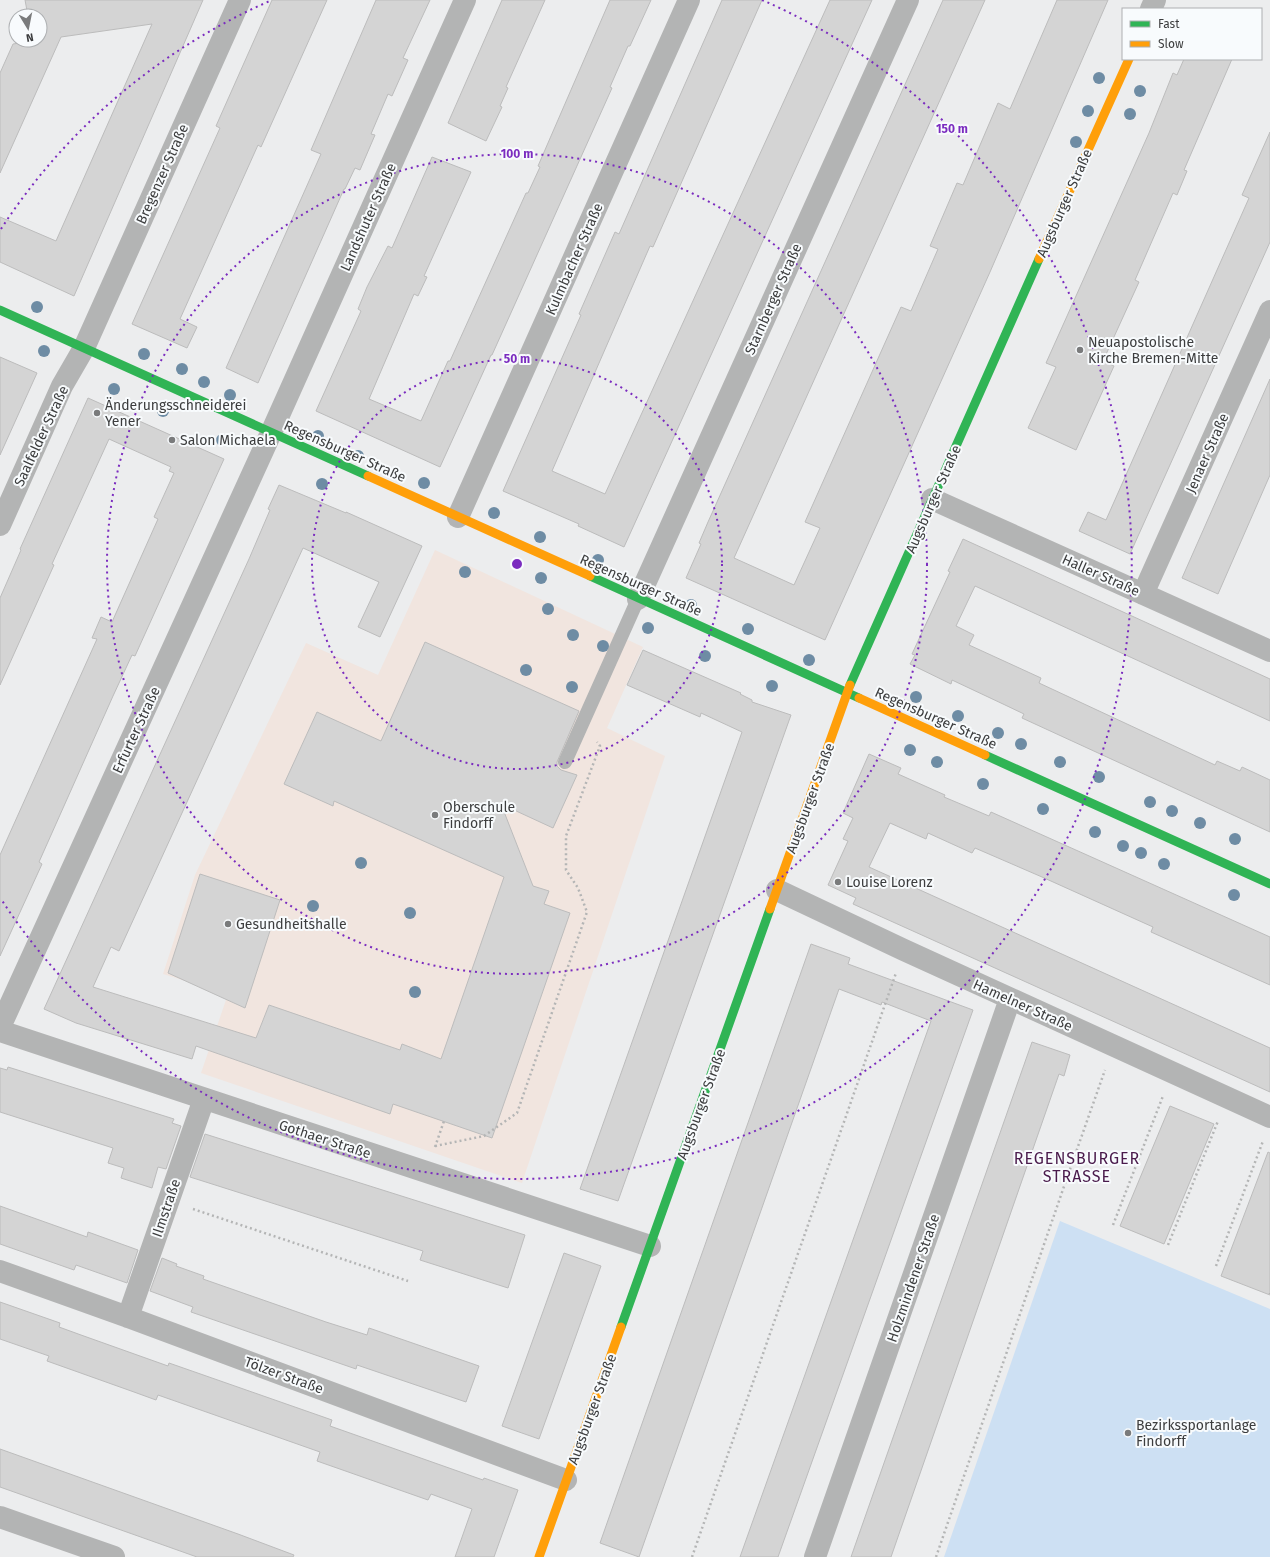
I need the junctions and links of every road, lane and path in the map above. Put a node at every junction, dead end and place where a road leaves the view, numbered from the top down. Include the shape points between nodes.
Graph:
1 (240, 0) edge
2 (465, 0) edge
3 (689, 0) edge
4 (908, 0) edge
5 (1129, 60) edge
6 (0, 310) edge
7 (1270, 311) edge
8 (84, 348) junction
9 (271, 433) junction
10 (932, 499) junction
11 (458, 518) junction
12 (0, 525) edge
13 (1143, 594) junction
14 (638, 599) junction
15 (1270, 651) edge
16 (848, 693) junction
17 (583, 722) junction
18 (565, 762) dead end
19 (1270, 884) edge
20 (777, 890) junction
21 (904, 950) junction
22 (1010, 999) junction
23 (0, 1027) edge
24 (0, 1031) edge
25 (1114, 1046) junction
26 (1172, 1073) junction
27 (1228, 1098) junction
28 (204, 1099) junction
29 (1267, 1127) edge
30 (435, 1146) dead end
31 (168, 1201) junction
32 (1112, 1225) dead end
33 (1168, 1245) dead end
34 (650, 1246) junction
35 (1216, 1266) dead end
36 (0, 1271) edge
37 (408, 1280) dead end
38 (128, 1317) junction
39 (566, 1480) junction
40 (0, 1517) edge
41 (111, 1556) edge
42 (539, 1557) edge
43 (692, 1557) edge
44 (815, 1557) edge
45 (936, 1557) edge

1 - 8 street, Bregenzer Straße
2 - 9 street, Landshuter Straße
3 - 11 street, Kulmbacher Straße
4 - 14 street, Starnberger Straße
5 - 10 street, Augsburger Straße
6 - 8 street, Regensburger Straße
7 - 13 street, Jenaer Straße
8 - 9 street, Regensburger Straße
8 - 12 street, Saalfelder Straße via 62,386
9 - 11 street, Regensburger Straße
9 - 23 street, Erfurter Straße
10 - 13 street, Haller Straße
10 - 16 street, Augsburger Straße
11 - 14 street, Regensburger Straße
13 - 15 street, Haller Straße
14 - 16 street, Regensburger Straße
14 - 17 lane
16 - 19 street, Regensburger Straße
16 - 20 street, Augsburger Straße
17 - 18 lane
17 - 30 path via 600,746 566,836 566,870 578,888 587,912 517,1113 484,1136
20 - 21 street, Hamelner Straße
20 - 34 street, Augsburger Straße
21 - 22 street, Hamelner Straße
21 - 43 path
22 - 25 street, Hamelner Straße
22 - 44 street, Holzmindener Straße
24 - 28 street, Gothaer Straße
25 - 26 street, Hamelner Straße
25 - 45 path
26 - 27 street, Hamelner Straße
26 - 32 path
27 - 29 street, Hamelner Straße
27 - 33 path
28 - 31 street, Ilmstraße
28 - 34 street, Gothaer Straße
29 - 35 path
31 - 37 path
31 - 38 street, Ilmstraße
34 - 39 street, Augsburger Straße
36 - 38 street, Tölzer Straße
38 - 39 street, Tölzer Straße
39 - 42 street, Augsburger Straße
40 - 41 street

